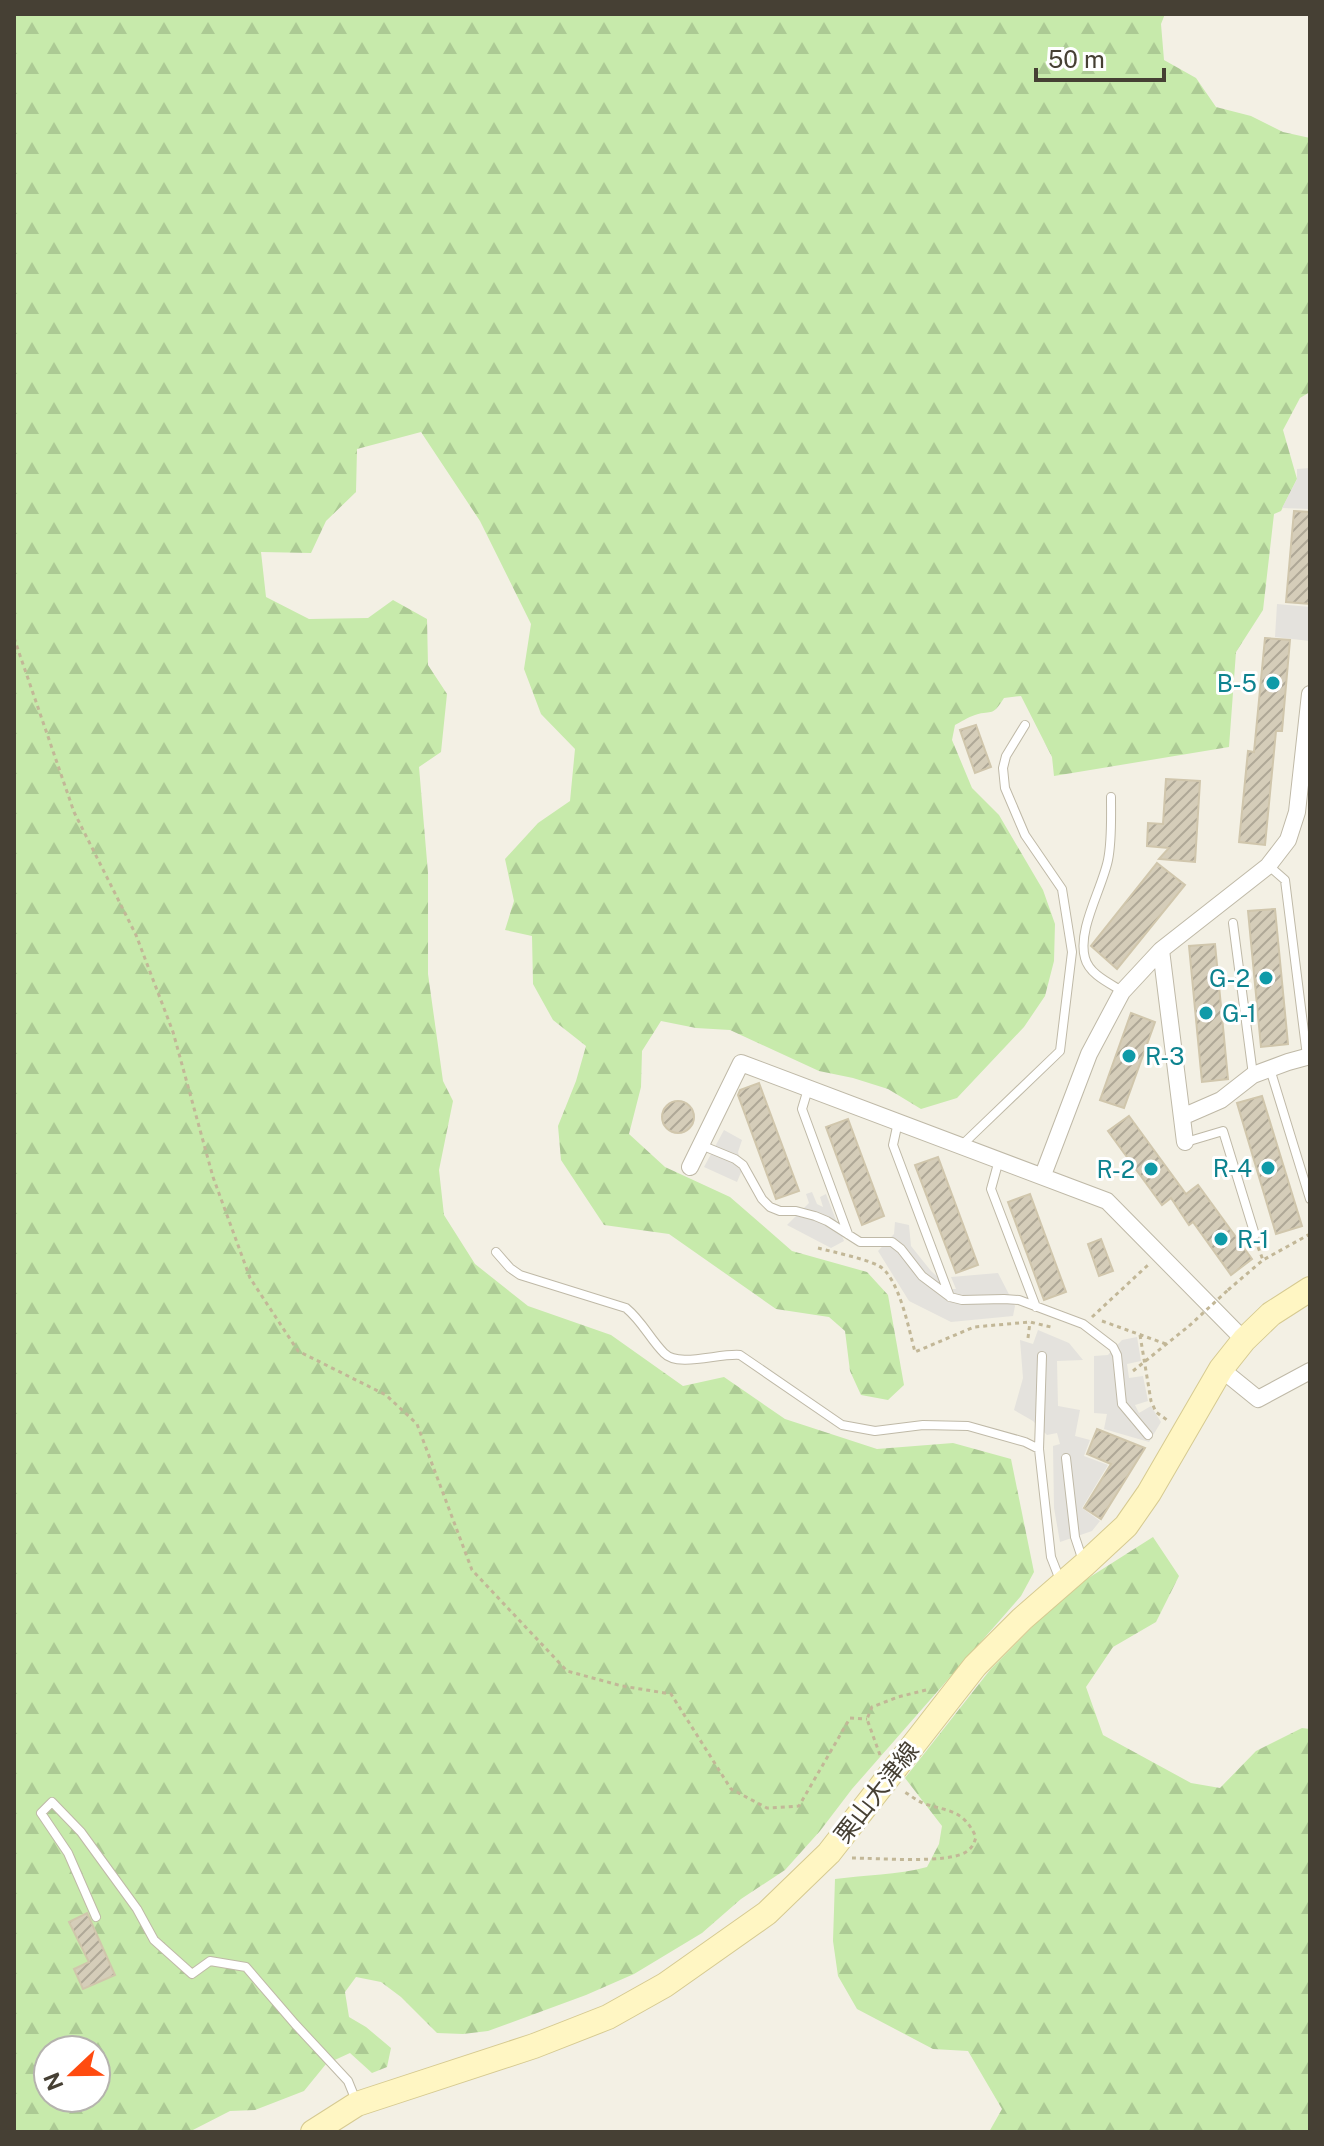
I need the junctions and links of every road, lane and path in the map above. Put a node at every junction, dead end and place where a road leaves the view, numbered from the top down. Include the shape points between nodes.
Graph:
1 (14, 638) edge
2 (1310, 694) edge
3 (1025, 725) dead end
4 (1111, 797) dead end
5 (1304, 814) edge
6 (1268, 866) junction
7 (1233, 923) dead end
8 (1161, 950) junction
9 (1122, 992) junction
10 (1309, 1056) edge
11 (1270, 1068) junction
12 (1253, 1075) junction
13 (808, 1088) junction
14 (1182, 1117) junction
15 (898, 1121) junction
16 (1185, 1142) joint
17 (701, 1145) junction
18 (962, 1145) junction
19 (1000, 1159) junction
20 (690, 1167) dead end
21 (1043, 1175) junction
22 (1310, 1199) edge
23 (848, 1234) junction
24 (1310, 1234) edge
25 (1255, 1235) dead end
26 (496, 1252) dead end
27 (1310, 1289) edge
28 (950, 1297) junction
29 (1036, 1307) junction
30 (1054, 1314) junction
31 (1030, 1322) dead end
32 (1140, 1335) junction
33 (1028, 1338) dead end
34 (1244, 1340) junction
35 (1166, 1344) junction
36 (1042, 1356) dead end
37 (1144, 1361) junction
38 (1221, 1369) junction
39 (1310, 1371) edge
40 (1120, 1381) junction
41 (1167, 1420) dead end
42 (1148, 1435) dead end
43 (1039, 1449) junction
44 (1066, 1458) dead end
45 (1084, 1565) junction
46 (1062, 1584) junction
47 (955, 1690) junction
48 (867, 1719) junction
49 (890, 1774) junction
50 (829, 1853) junction
51 (96, 1917) dead end
52 (357, 2104) junction
53 (313, 2132) edge

1 - 48 path via 74,812 136,935 173,1032 213,1177 250,1278 298,1351 386,1395 417,1424 472,1570 567,1671 671,1694 731,1789 767,1808 799,1806 850,1718
2 - 5 street
3 - 18 lane via 1006,756 1005,788 1025,835 1062,889 1072,952 1060,1051
4 - 9 lane via 1108,860 1083,942 1085,961 1093,972
5 - 6 street
6 - 8 street
6 - 10 lane via 1285,880
7 - 12 lane
8 - 9 street
8 - 14 street
9 - 21 street via 1089,1054
10 - 11 street
11 - 12 street
11 - 22 lane
12 - 14 street via 1221,1100
13 - 15 street
13 - 17 street via 741,1063
13 - 23 lane via 802,1109
14 - 16 street
15 - 18 street
15 - 28 lane via 893,1145
16 - 25 lane via 1223,1131
17 - 20 street
17 - 23 lane via 743,1165 770,1207 815,1216
18 - 19 street
19 - 21 street
19 - 29 lane via 991,1189
21 - 34 street via 1107,1201
23 - 28 lane via 860,1242 892,1242 922,1276
24 - 35 path, bridge via 1263,1260
26 - 43 lane via 520,1275 626,1308 666,1356 678,1361 740,1355 842,1425 875,1431 968,1426
27 - 34 main road, 栗山大津線 via 1271,1314
28 - 29 lane via 1019,1300
29 - 30 lane
30 - 32 path via 1076,1311
30 - 40 lane via 1083,1324 1113,1347
31 - 33 path
32 - 35 path
32 - 37 path
34 - 38 main road, 栗山大津線
35 - 37 path
36 - 43 lane
37 - 40 path
37 - 41 path via 1151,1401
38 - 39 street via 1258,1399
38 - 45 main road, 栗山大津線 via 1126,1526
40 - 42 lane via 1122,1404
43 - 46 lane via 1051,1557
44 - 45 lane via 1075,1537
45 - 46 main road, 栗山大津線
46 - 47 main road, 栗山大津線
47 - 48 path via 928,1689 898,1697 872,1707
47 - 49 main road, 栗山大津線
48 - 49 path
49 - 50 main road, 栗山大津線
49 - 50 path via 897,1787 922,1803 969,1821 976,1837 973,1846 947,1858
50 - 52 main road, 栗山大津線 via 767,1913 665,1985 608,2017
51 - 52 lane via 68,1853 41,1813 52,1802 81,1832 154,1940 192,1974 210,1961 246,1967 348,2081
52 - 53 main road, 栗山大津線

